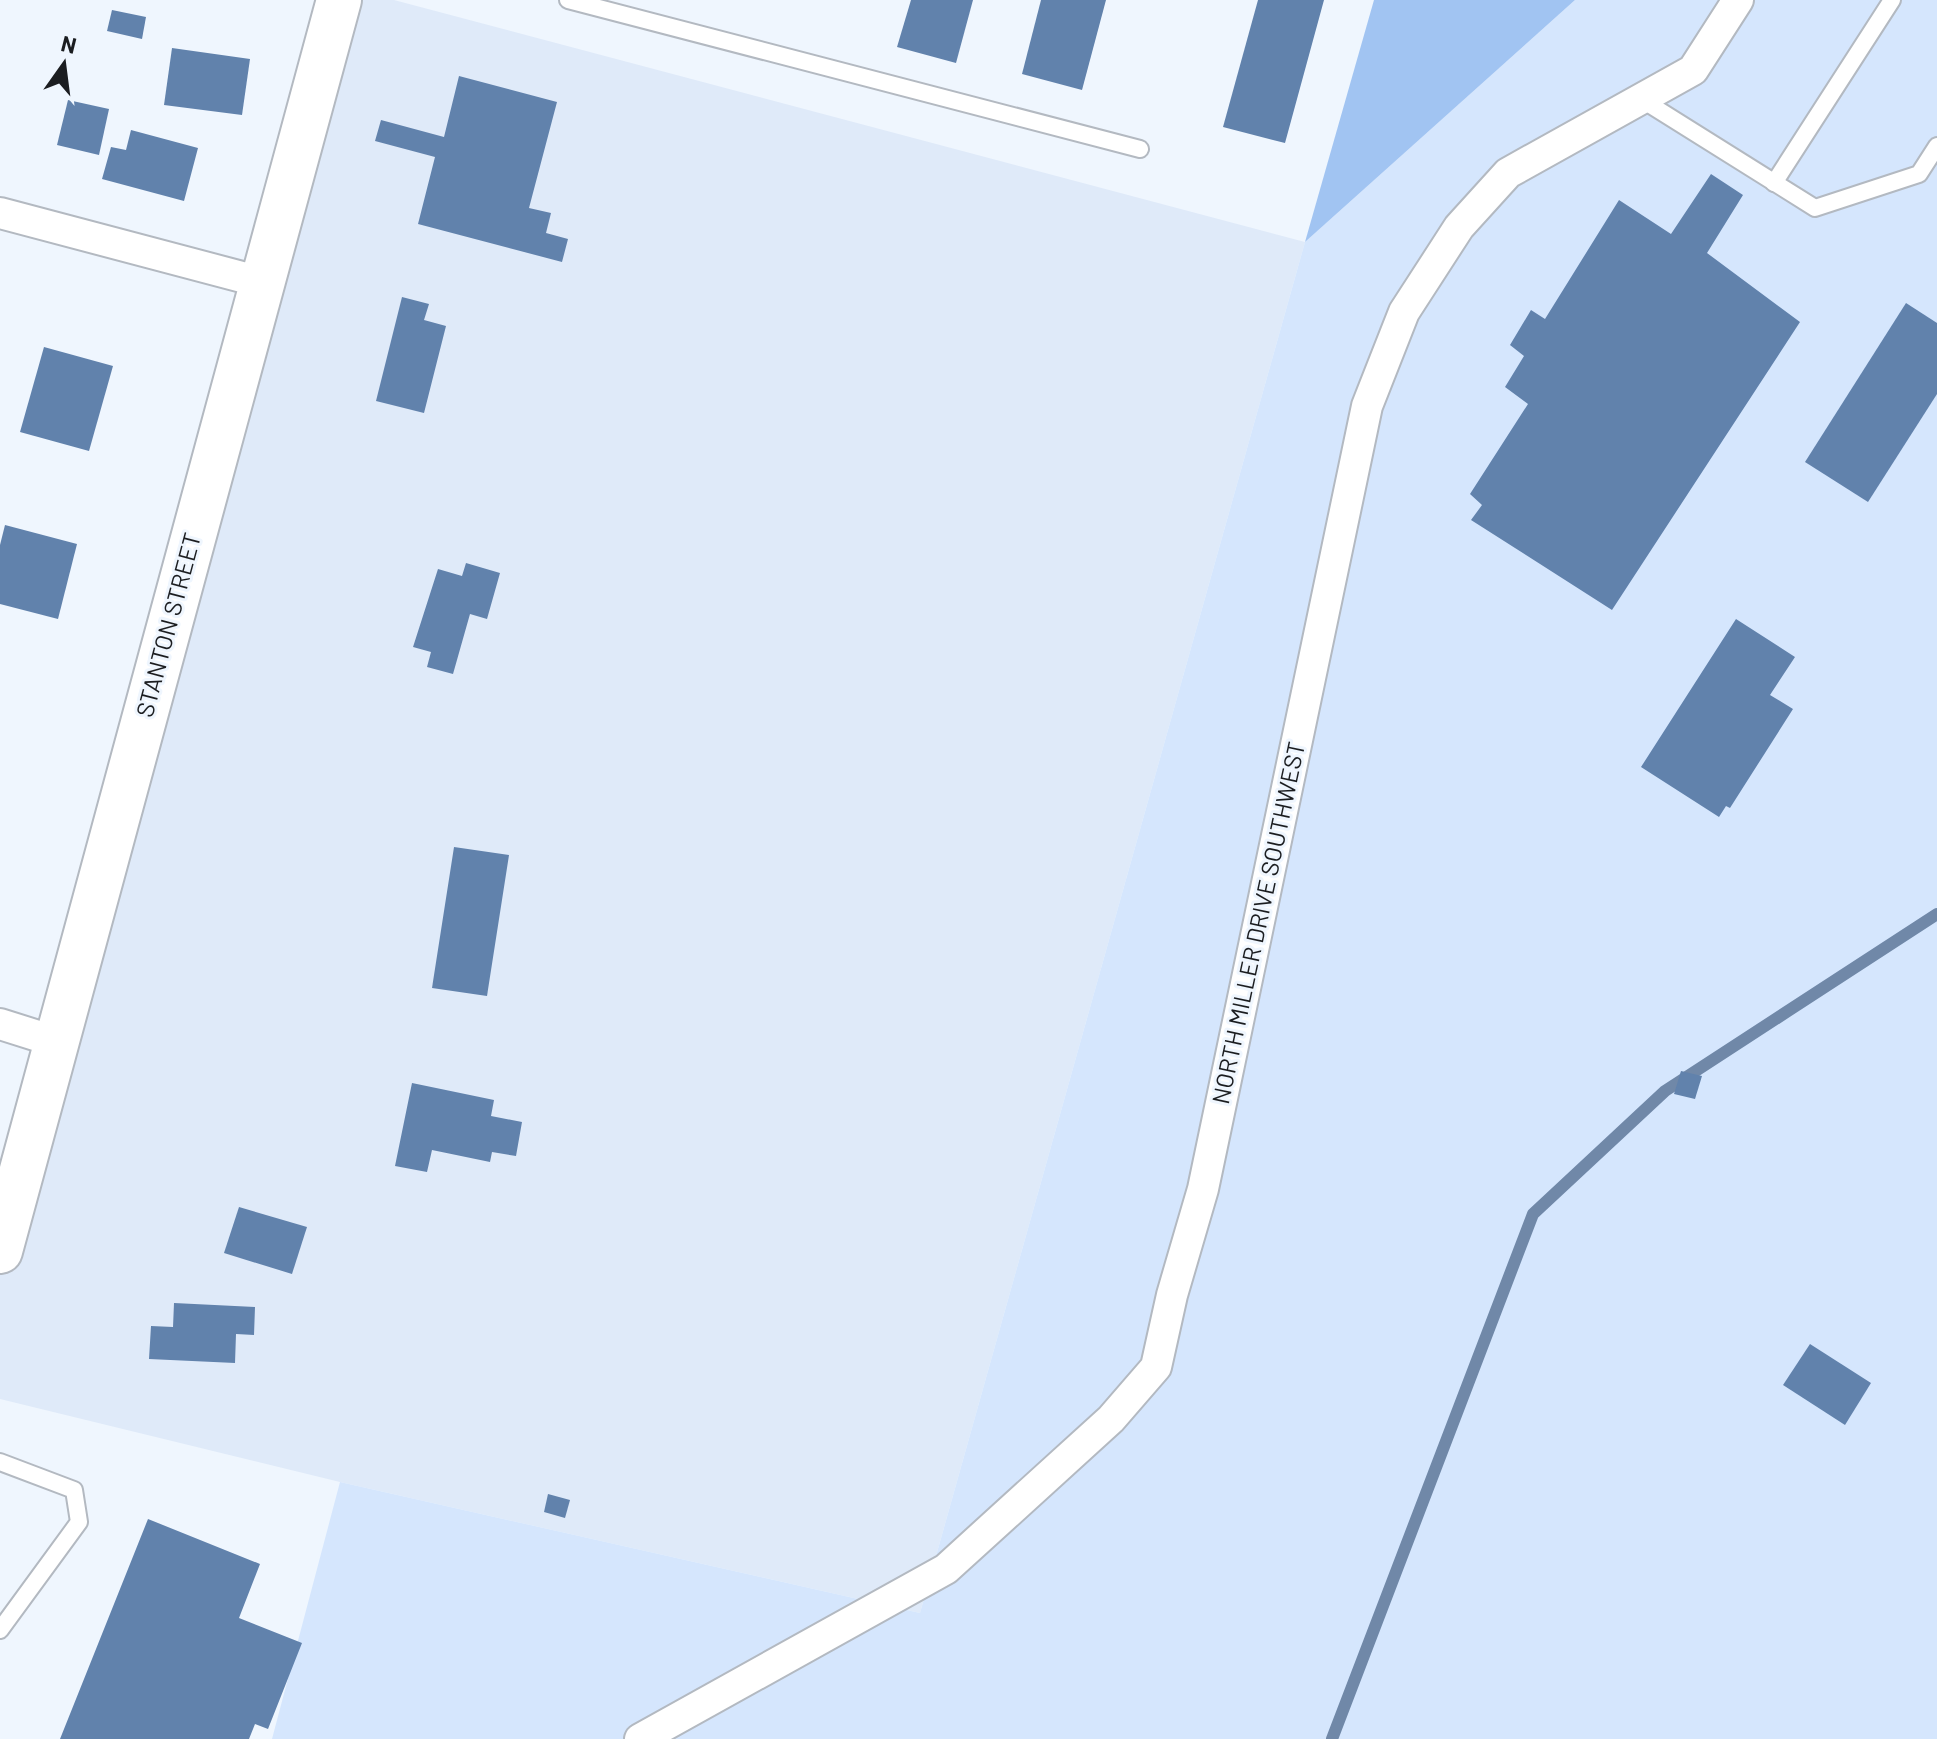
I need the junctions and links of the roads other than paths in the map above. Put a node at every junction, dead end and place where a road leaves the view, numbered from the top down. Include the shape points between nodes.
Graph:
1 (339, 0) edge
2 (568, 0) edge
3 (1738, 0) edge
4 (1892, 0) edge
5 (1641, 99) junction
6 (1937, 146) edge
7 (1140, 149) dead end
8 (1774, 183) junction
9 (0, 213) edge
10 (261, 282) junction
11 (0, 1024) edge
12 (57, 1042) junction
13 (0, 1251) edge
14 (0, 1462) edge
15 (0, 1630) edge
16 (640, 1739) edge

1 - 10 street, STANTON STREET
2 - 7 lane
3 - 5 street, NORTH MILLER DRIVE SOUTHWEST via 1693,70
4 - 8 lane
5 - 8 lane
5 - 16 street, NORTH MILLER DRIVE SOUTHWEST via 1508,173 1459,227 1404,312 1367,406 1203,1189 1156,1367 1111,1419 946,1569
6 - 8 lane via 1919,174 1815,208
9 - 10 street
10 - 12 street, STANTON STREET
11 - 12 street
12 - 13 street, STANTON STREET
14 - 15 lane via 74,1490 79,1522

